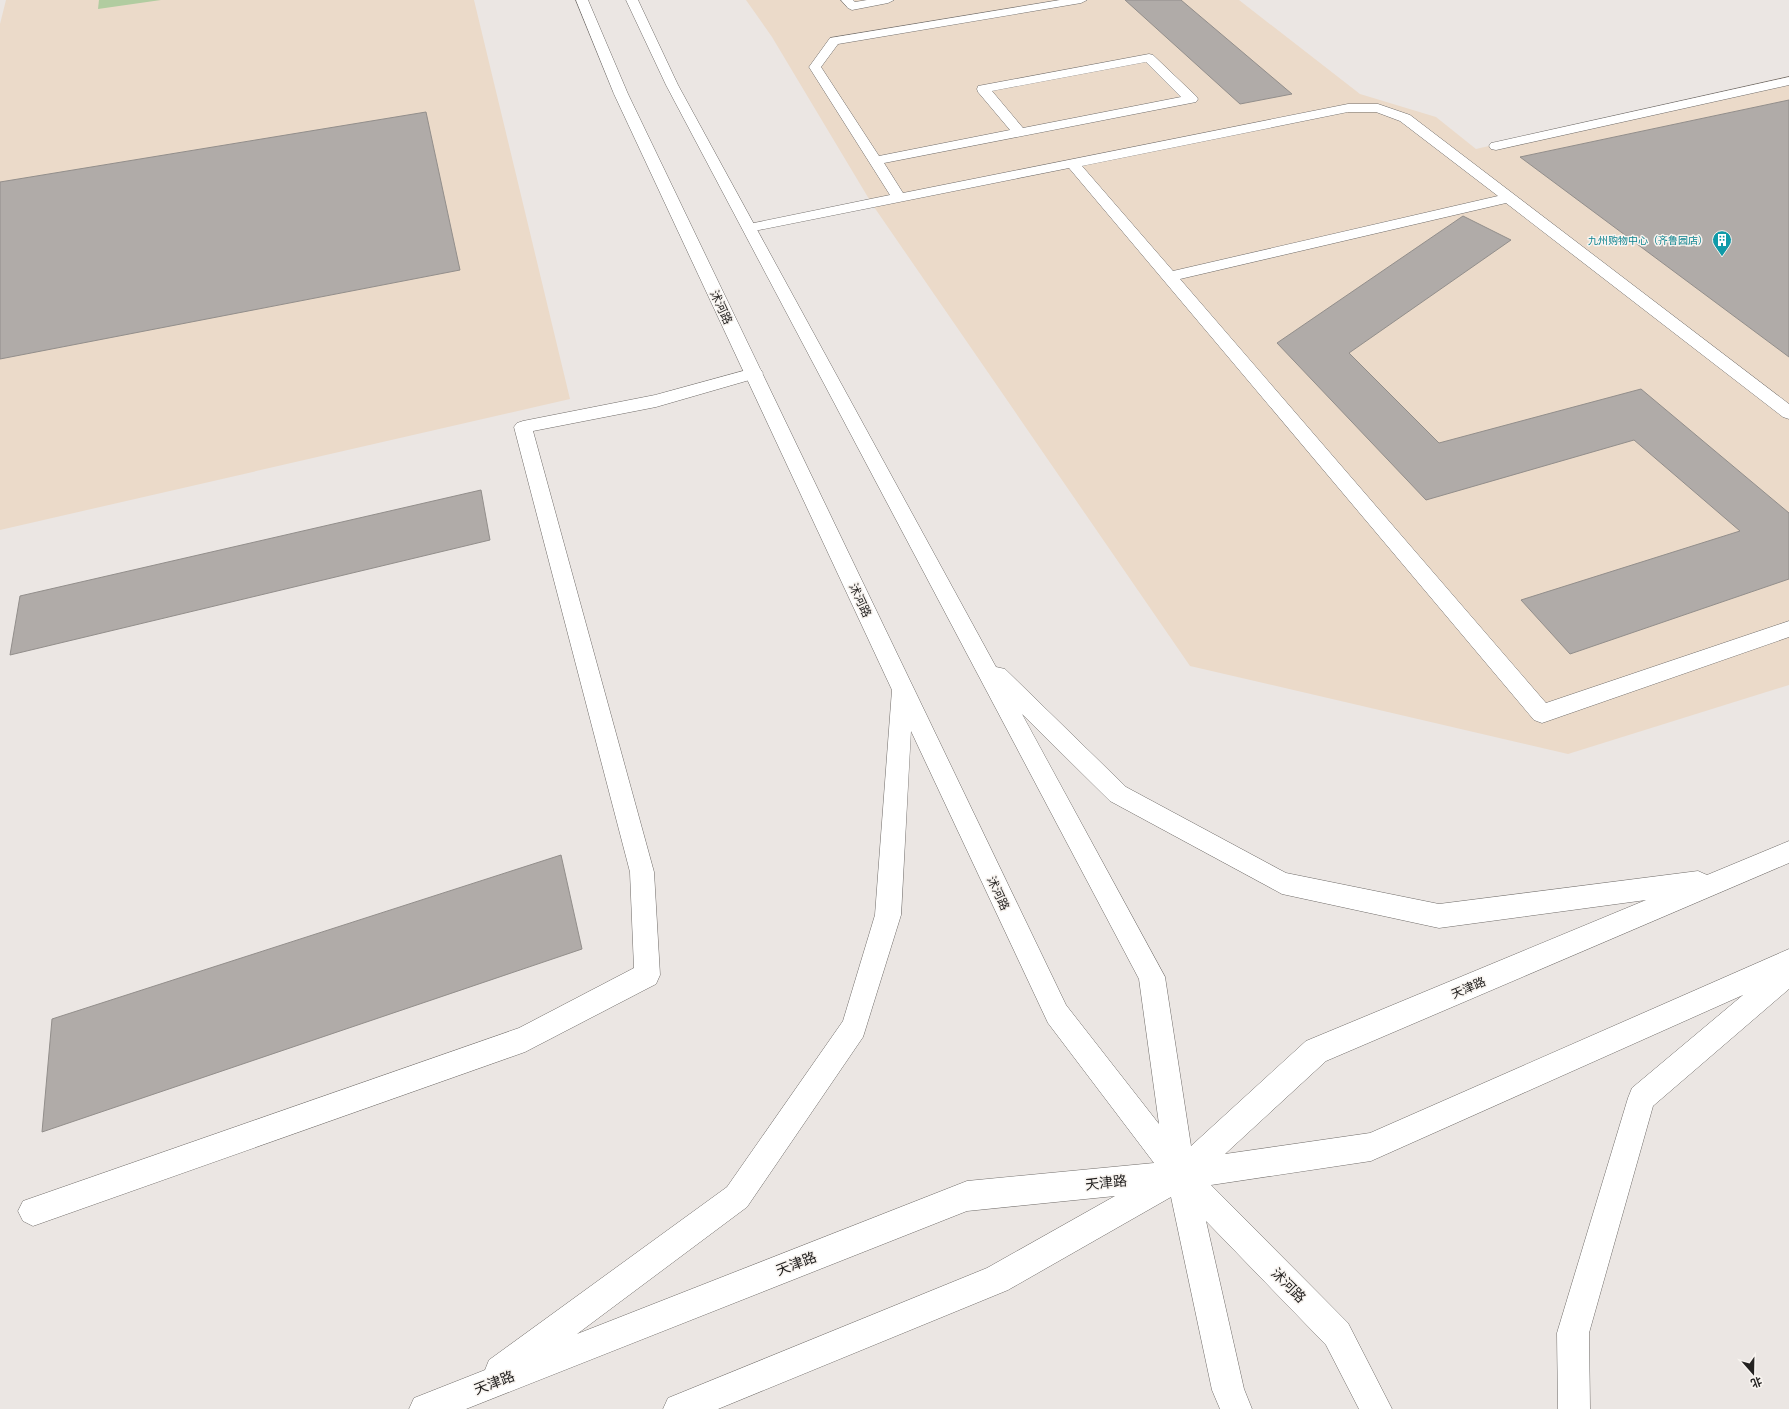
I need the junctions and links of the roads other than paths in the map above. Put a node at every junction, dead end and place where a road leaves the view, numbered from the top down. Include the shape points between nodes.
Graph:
1 (582, 0) edge
2 (632, 0) edge
3 (847, 0) edge
4 (888, 0) edge
5 (1081, 0) edge
6 (1789, 81) edge
7 (1019, 132) junction
8 (1496, 146) dead end
9 (875, 161) junction
10 (1072, 164) junction
11 (1509, 198) junction
12 (900, 199) junction
13 (749, 228) junction
14 (1169, 277) junction
15 (754, 373) junction
16 (1789, 413) edge
17 (1789, 629) edge
18 (982, 660) junction
19 (903, 688) junction
20 (1789, 852) edge
21 (1727, 878) junction
22 (1789, 961) edge
23 (1789, 972) edge
24 (1181, 1175) junction
25 (32, 1211) dead end
26 (475, 1389) junction
27 (425, 1409) edge
28 (679, 1409) edge
29 (1236, 1409) edge
30 (1376, 1409) edge
31 (1574, 1409) edge

1 - 15 main road, 沭河路 via 621,94
2 - 13 main road, 沭河路 via 672,85
3 - 4 main road via 852,6
5 - 9 main road via 834,41 815,67
6 - 8 main road
7 - 7 main road via 983,89 1149,58 1191,99
7 - 9 main road
9 - 12 main road
10 - 11 main road via 1348,108 1378,108 1405,118
10 - 12 main road
10 - 14 main road
11 - 14 main road
11 - 16 main road
12 - 13 main road
13 - 18 main road, 沭河路
14 - 17 main road via 1542,714
15 - 19 main road, 沭河路
15 - 25 main road via 656,401 523,427 642,872 646,975 525,1039
18 - 21 main road via 1118,794 1282,883 1439,916
18 - 24 main road, 沭河路 via 1152,977
19 - 24 main road, 沭河路 via 1057,1014
19 - 26 main road via 888,915 854,1028 737,1197
20 - 21 main road, 天津路
21 - 24 main road, 天津路 via 1316,1051
22 - 24 main road, 天津路 via 1371,1147
23 - 31 main road via 1642,1098 1573,1333
24 - 26 main road, 天津路 via 967,1196
24 - 28 main road, 天津路 via 997,1279
24 - 29 main road, 沭河路 via 1228,1390
24 - 30 main road, 沭河路 via 1337,1334
26 - 27 main road, 天津路

